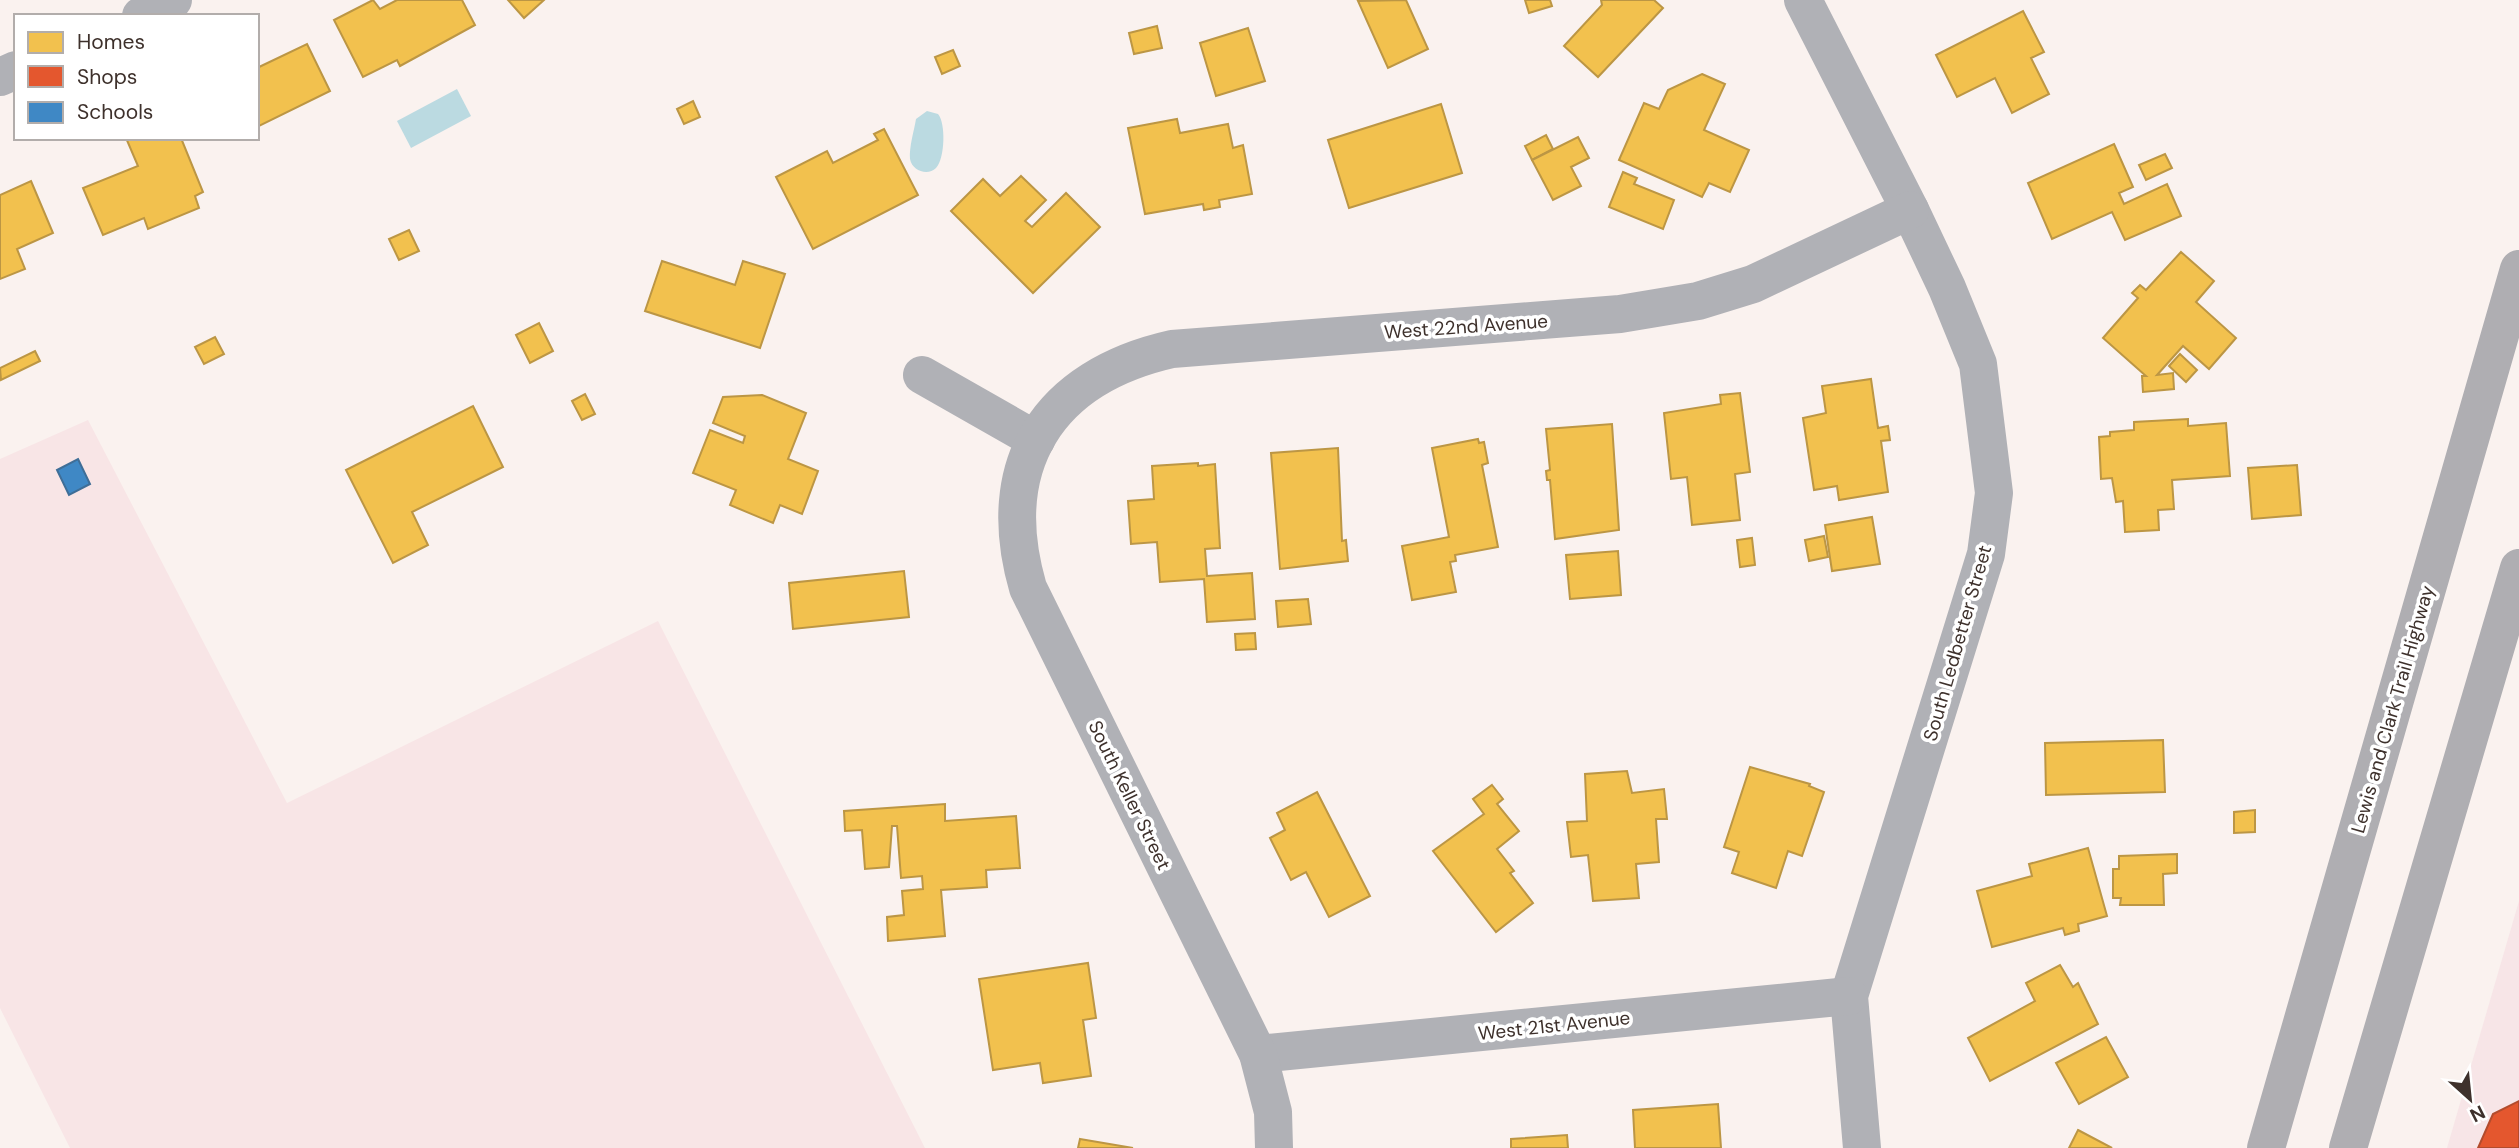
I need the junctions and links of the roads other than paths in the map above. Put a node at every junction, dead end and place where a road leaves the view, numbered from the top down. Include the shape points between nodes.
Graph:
1 (173, 0) edge
2 (1803, 0) edge
3 (145, 14) edge
4 (1910, 210) junction
5 (2519, 269) edge
6 (922, 374) dead end
7 (1037, 440) junction
8 (2519, 568) edge
9 (1849, 996) junction
10 (1258, 1054) junction
11 (1275, 1148) edge
12 (1862, 1148) edge
13 (2266, 1148) edge
14 (2348, 1148) edge

1 - 3 street
2 - 4 street, South Ledbetter Street
4 - 7 street, West 22nd Avenue via 1753,284 1698,301 1620,314 1172,349 1140,357 1119,364 1075,392 1051,415
4 - 9 street, South Ledbetter Street via 1978,364 1994,493 1986,554
5 - 13 highway, Lewis and Clark Trail Highway
6 - 7 street
7 - 10 street, South Keller Street via 1019,479 1016,524 1028,588
8 - 14 highway
9 - 10 street, West 21st Avenue
9 - 12 street, South Ledbetter Street
10 - 11 street, South Keller Street via 1273,1112

